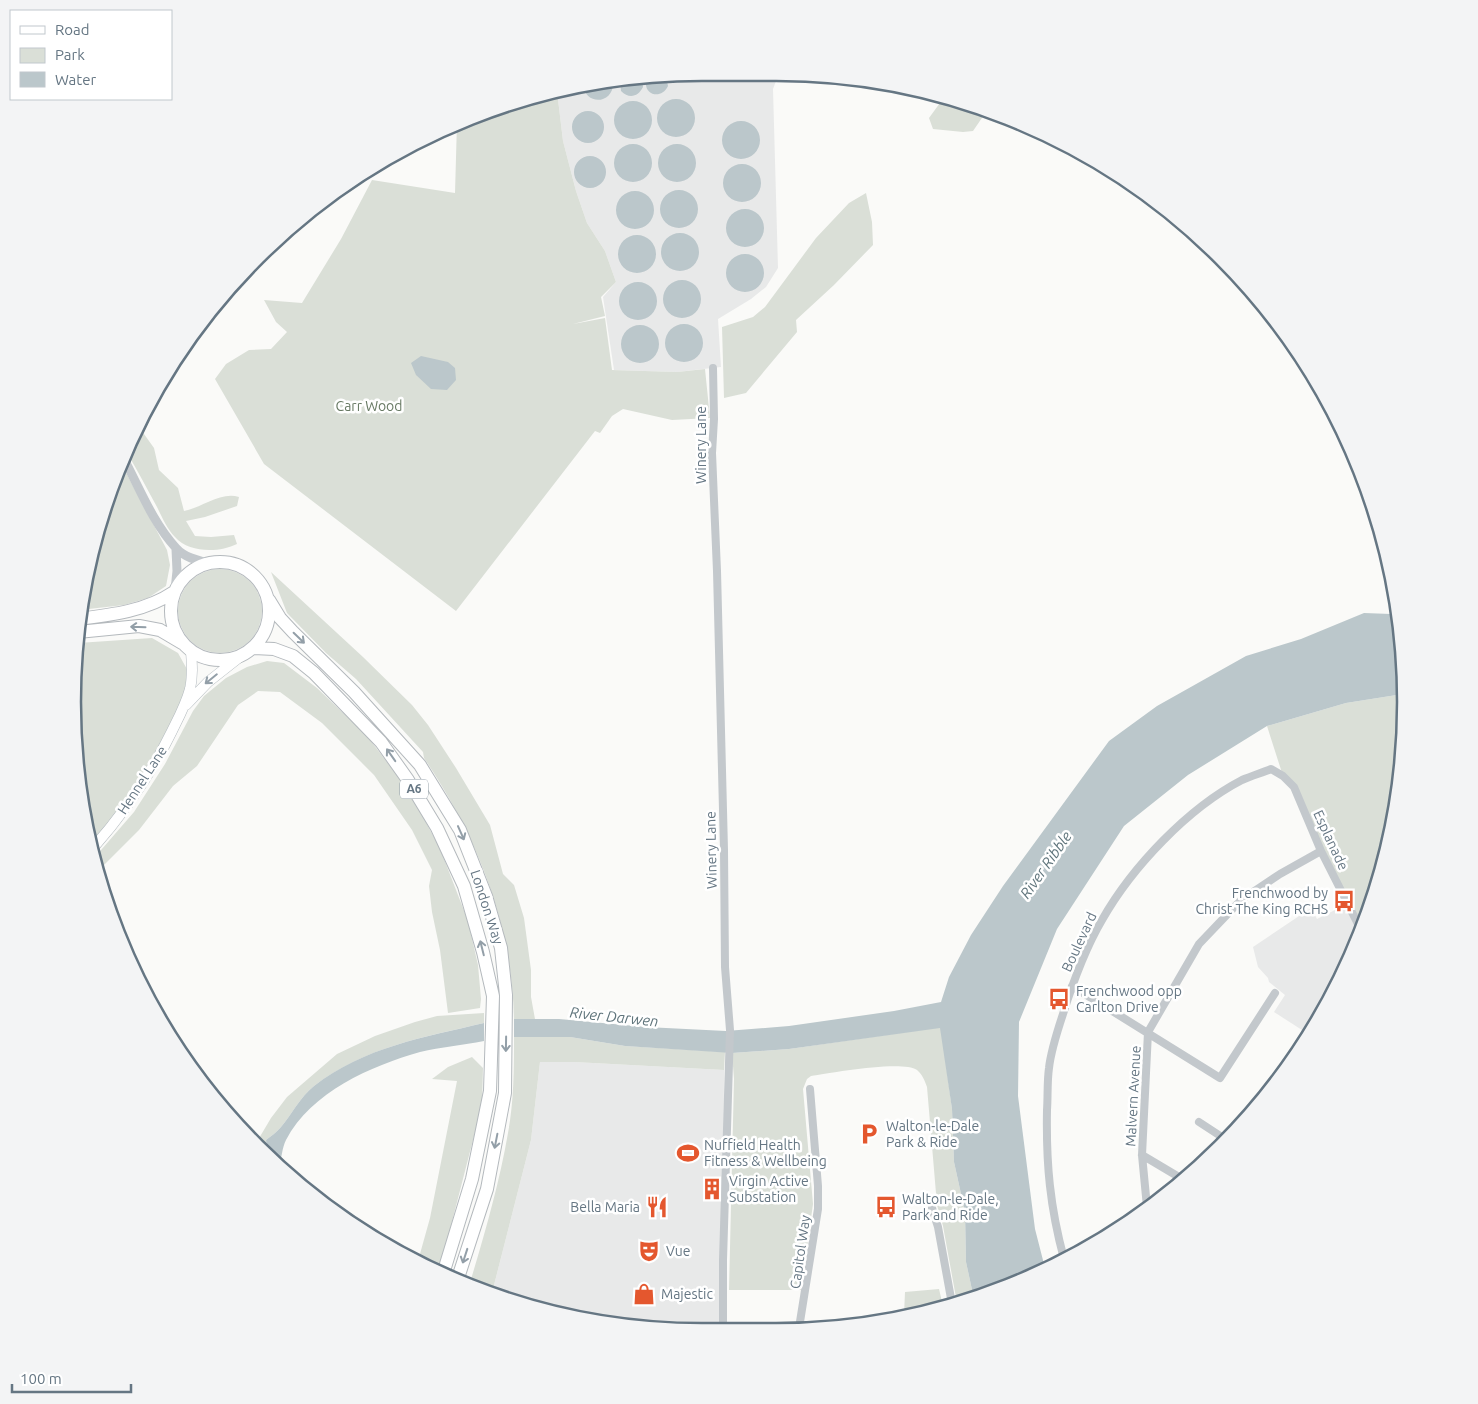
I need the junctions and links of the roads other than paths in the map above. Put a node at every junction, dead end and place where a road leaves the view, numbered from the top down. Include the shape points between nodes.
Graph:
1 (713, 368) dead end
2 (128, 467) edge
3 (176, 549) junction
4 (208, 563) junction
5 (174, 591) junction
6 (268, 600) junction
7 (88, 617) edge
8 (86, 631) edge
9 (187, 647) junction
10 (252, 648) junction
11 (241, 656) junction
12 (185, 706) junction
13 (1271, 769) joint
14 (97, 843) edge
15 (1321, 851) junction
16 (1356, 921) edge
17 (1072, 986) junction
18 (1275, 994) dead end
19 (1148, 1032) junction
20 (810, 1089) dead end
21 (1199, 1122) dead end
22 (1220, 1136) edge
23 (1142, 1155) junction
24 (1177, 1176) edge
25 (1146, 1200) edge
26 (932, 1208) dead end
27 (1063, 1253) edge
28 (445, 1267) edge
29 (460, 1273) edge
30 (951, 1298) edge
31 (801, 1322) edge
32 (724, 1323) edge

1 - 32 street, Winery Lane via 712,453 718,571 725,967 730,1032
2 - 3 street via 154,518
3 - 4 street via 188,557
3 - 5 street
4 - 5 highway, A6 via 194,568
4 - 6 highway, A6 via 221,561 246,568 260,582
5 - 7 highway, A6 via 147,607
5 - 9 highway via 171,620
6 - 10 highway, A6 via 270,614 267,626
6 -> 29 highway, London Way / A6 via 280,618 354,692 420,765 460,830 486,896 501,948 506,996 505,1093 487,1189
9 -> 8 highway, A6 via 160,630 139,626
9 - 11 highway, A6 via 202,657 215,660
9 - 12 main road, Hennel Lane via 193,670
10 - 11 highway, A6
28 -> 10 highway, London Way / A6 via 472,1179 490,1091 492,996 464,886 437,828 381,742 314,673 293,656 274,649
11 -> 12 main road, Hennel Lane via 208,682
12 - 14 main road, Hennel Lane via 135,796
13 - 15 street, Esplanade via 1294,787
13 - 17 street, Boulevard via 1214,797 1150,854 1102,920
15 - 16 street, Esplanade
15 - 19 street, Malvern Avenue via 1241,900 1199,944
17 - 19 street
17 - 27 street, Boulevard via 1051,1051 1048,1071 1046,1153 1051,1201
18 - 19 street via 1220,1078
19 - 23 street, Malvern Avenue
20 - 31 street, Capitol Way via 818,1209
21 - 22 street
23 - 24 street
23 - 25 street, Malvern Avenue
26 - 30 street

